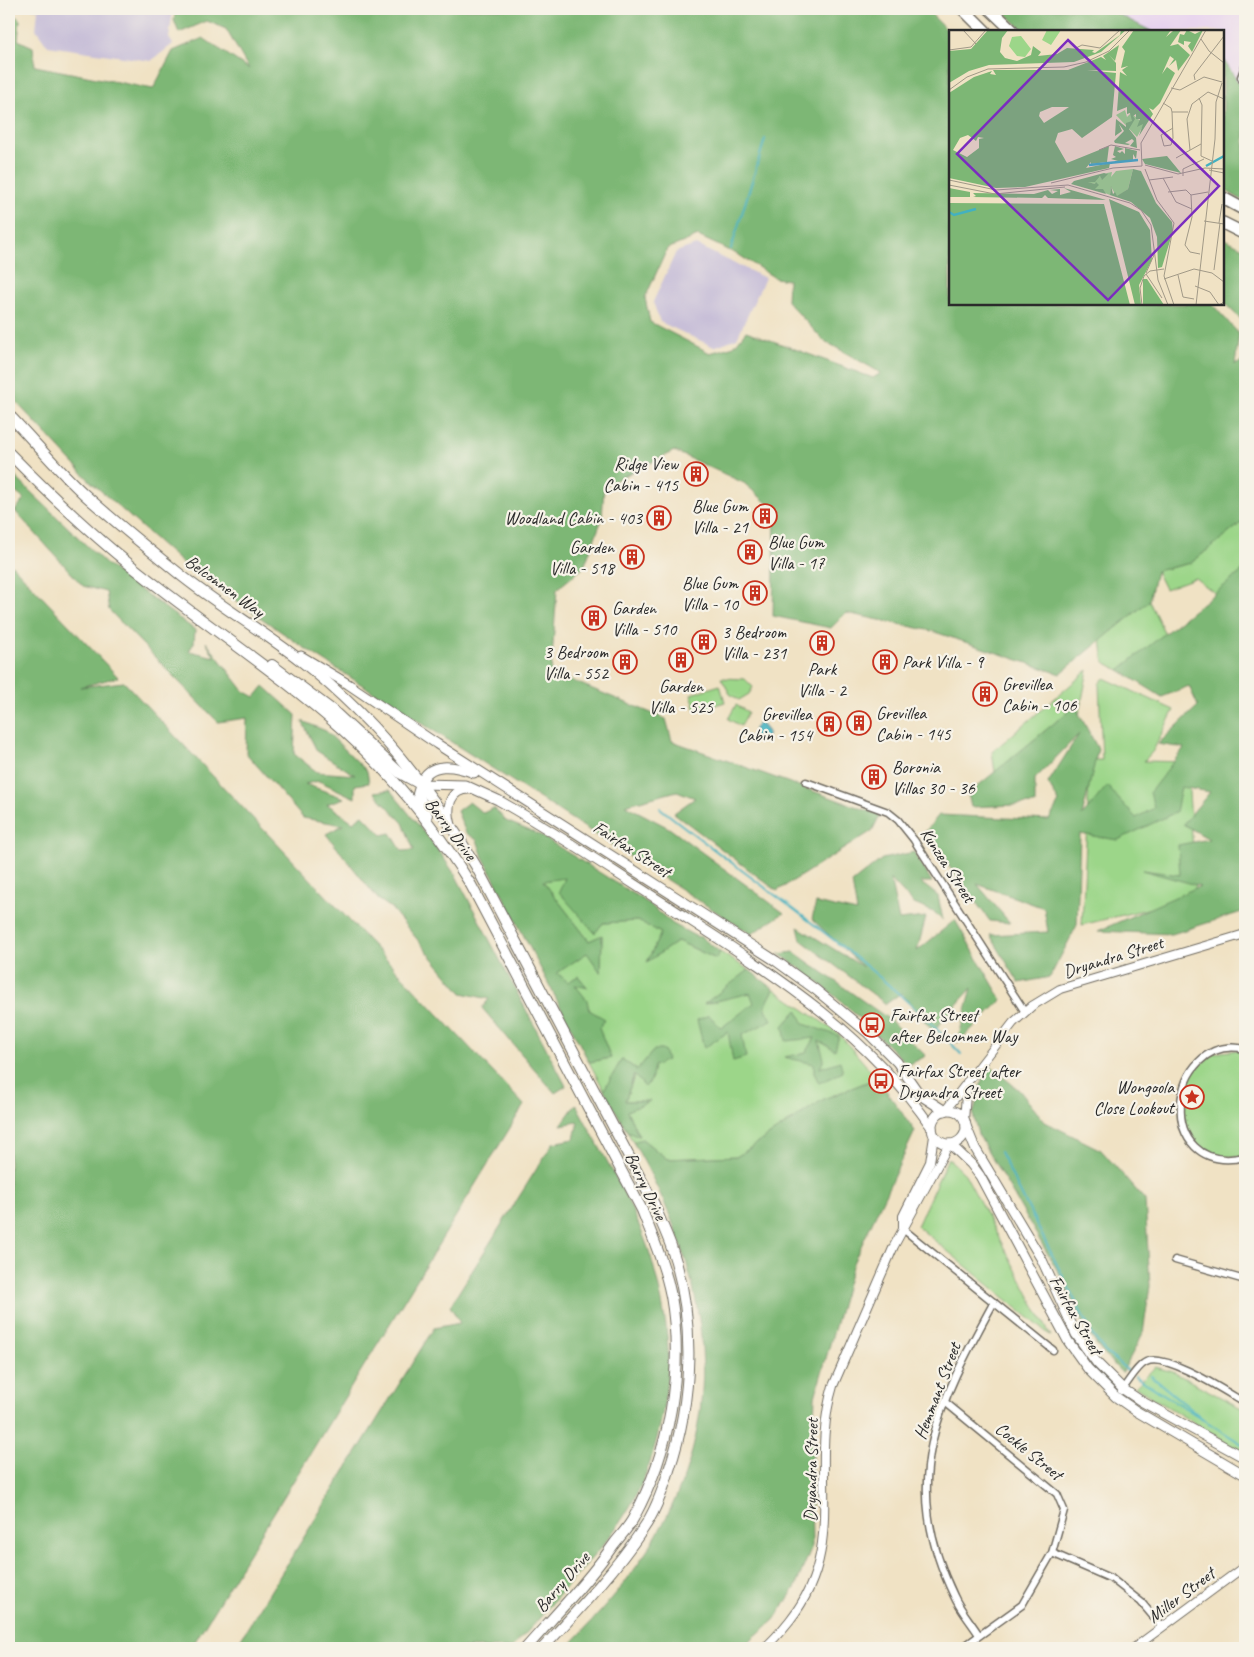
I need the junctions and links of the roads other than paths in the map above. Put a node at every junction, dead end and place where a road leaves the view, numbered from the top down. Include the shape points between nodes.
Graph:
1 (963, 9) edge
2 (990, 9) edge
3 (985, 30) edge
4 (1011, 30) edge
5 (1245, 67) edge
6 (1245, 85) edge
7 (1224, 199) edge
8 (1245, 210) edge
9 (1224, 224) edge
10 (1245, 234) edge
11 (9, 414) edge
12 (9, 454) edge
13 (200, 618) junction
14 (278, 643) junction
15 (806, 782) dead end
16 (497, 783) junction
17 (421, 784) junction
18 (477, 789) junction
19 (451, 826) junction
20 (446, 847) junction
21 (1245, 934) edge
22 (1025, 1012) junction
23 (1245, 1049) edge
24 (968, 1082) junction
25 (945, 1111) junction
26 (965, 1123) junction
27 (933, 1132) junction
28 (949, 1144) junction
29 (1245, 1157) edge
30 (903, 1229) junction
31 (1175, 1260) dead end
32 (1245, 1280) edge
33 (994, 1302) junction
34 (1053, 1350) dead end
35 (1123, 1389) junction
36 (1116, 1397) junction
37 (945, 1402) junction
38 (1245, 1403) edge
39 (1245, 1458) edge
40 (1245, 1475) edge
41 (1052, 1553) junction
42 (1245, 1566) edge
43 (1162, 1628) junction
44 (979, 1635) junction
45 (526, 1648) edge
46 (544, 1648) edge
47 (764, 1648) edge
48 (962, 1648) edge
49 (1134, 1648) edge

1 - 3 highway
2 - 4 highway
5 - 6 street via 1241,77
7 - 8 highway
9 - 10 highway
11 - 14 main road, Belconnen Way via 84,493 178,573
12 - 13 main road via 65,511
13 - 17 main road via 303,687 346,721 400,773
13 - 20 main road, Barry Drive via 317,708 372,758
14 - 16 main road, Fairfax Street via 348,684
14 - 17 main road, Belconnen Way via 351,705
15 - 22 street, Kunzea Street via 888,812 898,820
16 - 17 main road via 468,770 449,766 430,771
16 - 25 main road, Fairfax Street via 776,961 816,990 887,1051 920,1095
17 - 18 main road, Fairfax Street via 454,783
17 - 19 main road, Barry Drive
17 - 20 main road via 418,791 421,802
18 - 19 main road via 461,790 451,797 448,807
18 - 27 main road, Fairfax Street via 510,806 754,961 818,1006 882,1067 920,1110
19 - 46 main road, Barry Drive via 654,1204 672,1247 683,1296 688,1340 686,1404 680,1439 645,1527 617,1565
20 - 45 main road, Barry Drive via 479,899 642,1210 659,1252 671,1296 676,1348 673,1397 653,1478 634,1518 595,1571
21 - 22 street, Dryandra Street via 1073,984
22 - 24 street, Dryandra Street via 1002,1035
23 - 29 street via 1232,1048 1214,1053 1197,1065 1182,1091 1180,1114 1188,1137 1206,1153 1226,1159
24 - 25 street, Dryandra Street
24 - 26 street, Dryandra Street
25 - 26 main road via 958,1113
25 - 27 main road via 937,1115
26 - 28 main road via 962,1138
26 - 35 main road, Fairfax Street via 975,1148 1042,1260 1076,1334 1097,1363
27 - 28 main road via 941,1142
27 - 30 street, Dryandra Street via 930,1162 903,1216
28 - 30 street, Dryandra Street
28 - 36 main road, Fairfax Street via 980,1176 1068,1341 1088,1369
30 - 33 street, Fairfax Street
30 - 47 street, Dryandra Street via 827,1406 823,1444 824,1534 820,1562 800,1607 773,1642
31 - 32 street
33 - 34 street, Fairfax Street
33 - 37 street, Hemmant Street
35 - 36 street
35 - 38 street via 1145,1362 1156,1359 1175,1365
35 - 39 main road, Fairfax Street
36 - 40 main road, Fairfax Street
37 - 41 street, Cockle Street via 1057,1494 1064,1510
37 - 44 street, Hemmant Street via 933,1432 926,1504 934,1548 954,1598
41 - 43 street via 1112,1579 1141,1602
41 - 44 street, Cockle Street via 1022,1605
42 - 43 street, Miller Street
43 - 49 street, Miller Street
44 - 48 street, Cockle Street

